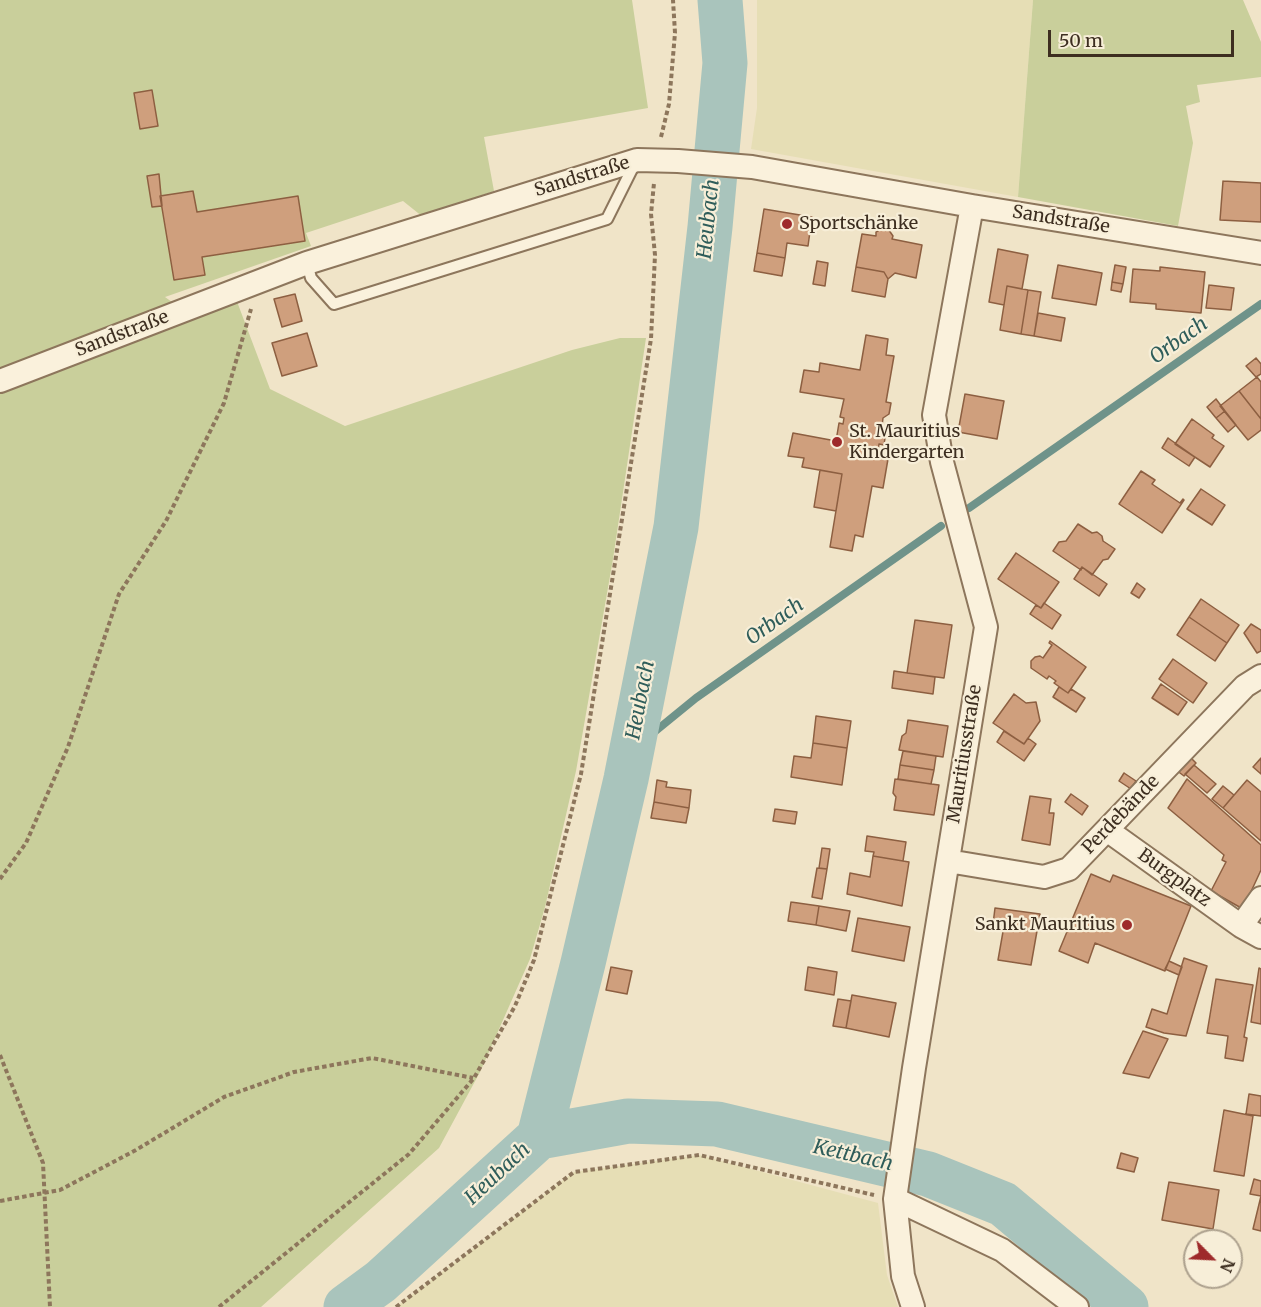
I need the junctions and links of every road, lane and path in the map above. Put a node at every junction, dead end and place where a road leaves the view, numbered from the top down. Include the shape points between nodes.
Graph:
1 (673, 0) edge
2 (646, 160) junction
3 (972, 206) junction
4 (1261, 253) edge
5 (307, 263) junction
6 (260, 281) junction
7 (0, 381) edge
8 (1261, 676) edge
9 (1107, 830) junction
10 (948, 861) junction
11 (0, 879) edge
12 (1261, 898) edge
13 (1241, 926) junction
14 (1261, 937) edge
15 (0, 1055) edge
16 (474, 1078) junction
17 (45, 1192) junction
18 (897, 1192) junction
19 (0, 1201) edge
20 (50, 1307) edge
21 (219, 1307) edge
22 (396, 1307) edge
23 (913, 1307) edge
24 (1077, 1307) edge

1 - 2 path via 675,33 669,104
2 - 3 street, Sandstraße via 752,167
2 - 5 street, Sandstraße
2 - 5 lane via 607,219 334,304 311,278
2 - 16 path via 655,255 651,339 581,774 534,960 515,1006
3 - 4 street, Sandstraße
3 - 10 street, Mauritiusstraße via 934,415 942,462 986,627
5 - 6 street, Sandstraße
6 - 7 street, Sandstraße
6 - 11 path via 224,403 166,521 119,594 68,747 26,843
8 - 9 street, Perdebände via 1245,686
9 - 10 street, Perdebände via 1069,869 1044,877
9 - 13 street, Burgplatz
10 - 18 street, Mauritiusstraße
12 - 13 street
13 - 14 street, Burgplatz
15 - 17 path via 43,1163
16 - 17 path via 372,1058 294,1072 224,1097 127,1155 60,1190
16 - 21 path via 409,1154
17 - 19 path
17 - 20 path
18 - 22 path via 699,1155 574,1172
18 - 23 street, Mauritiusstraße via 903,1276
18 - 24 street via 1002,1250

